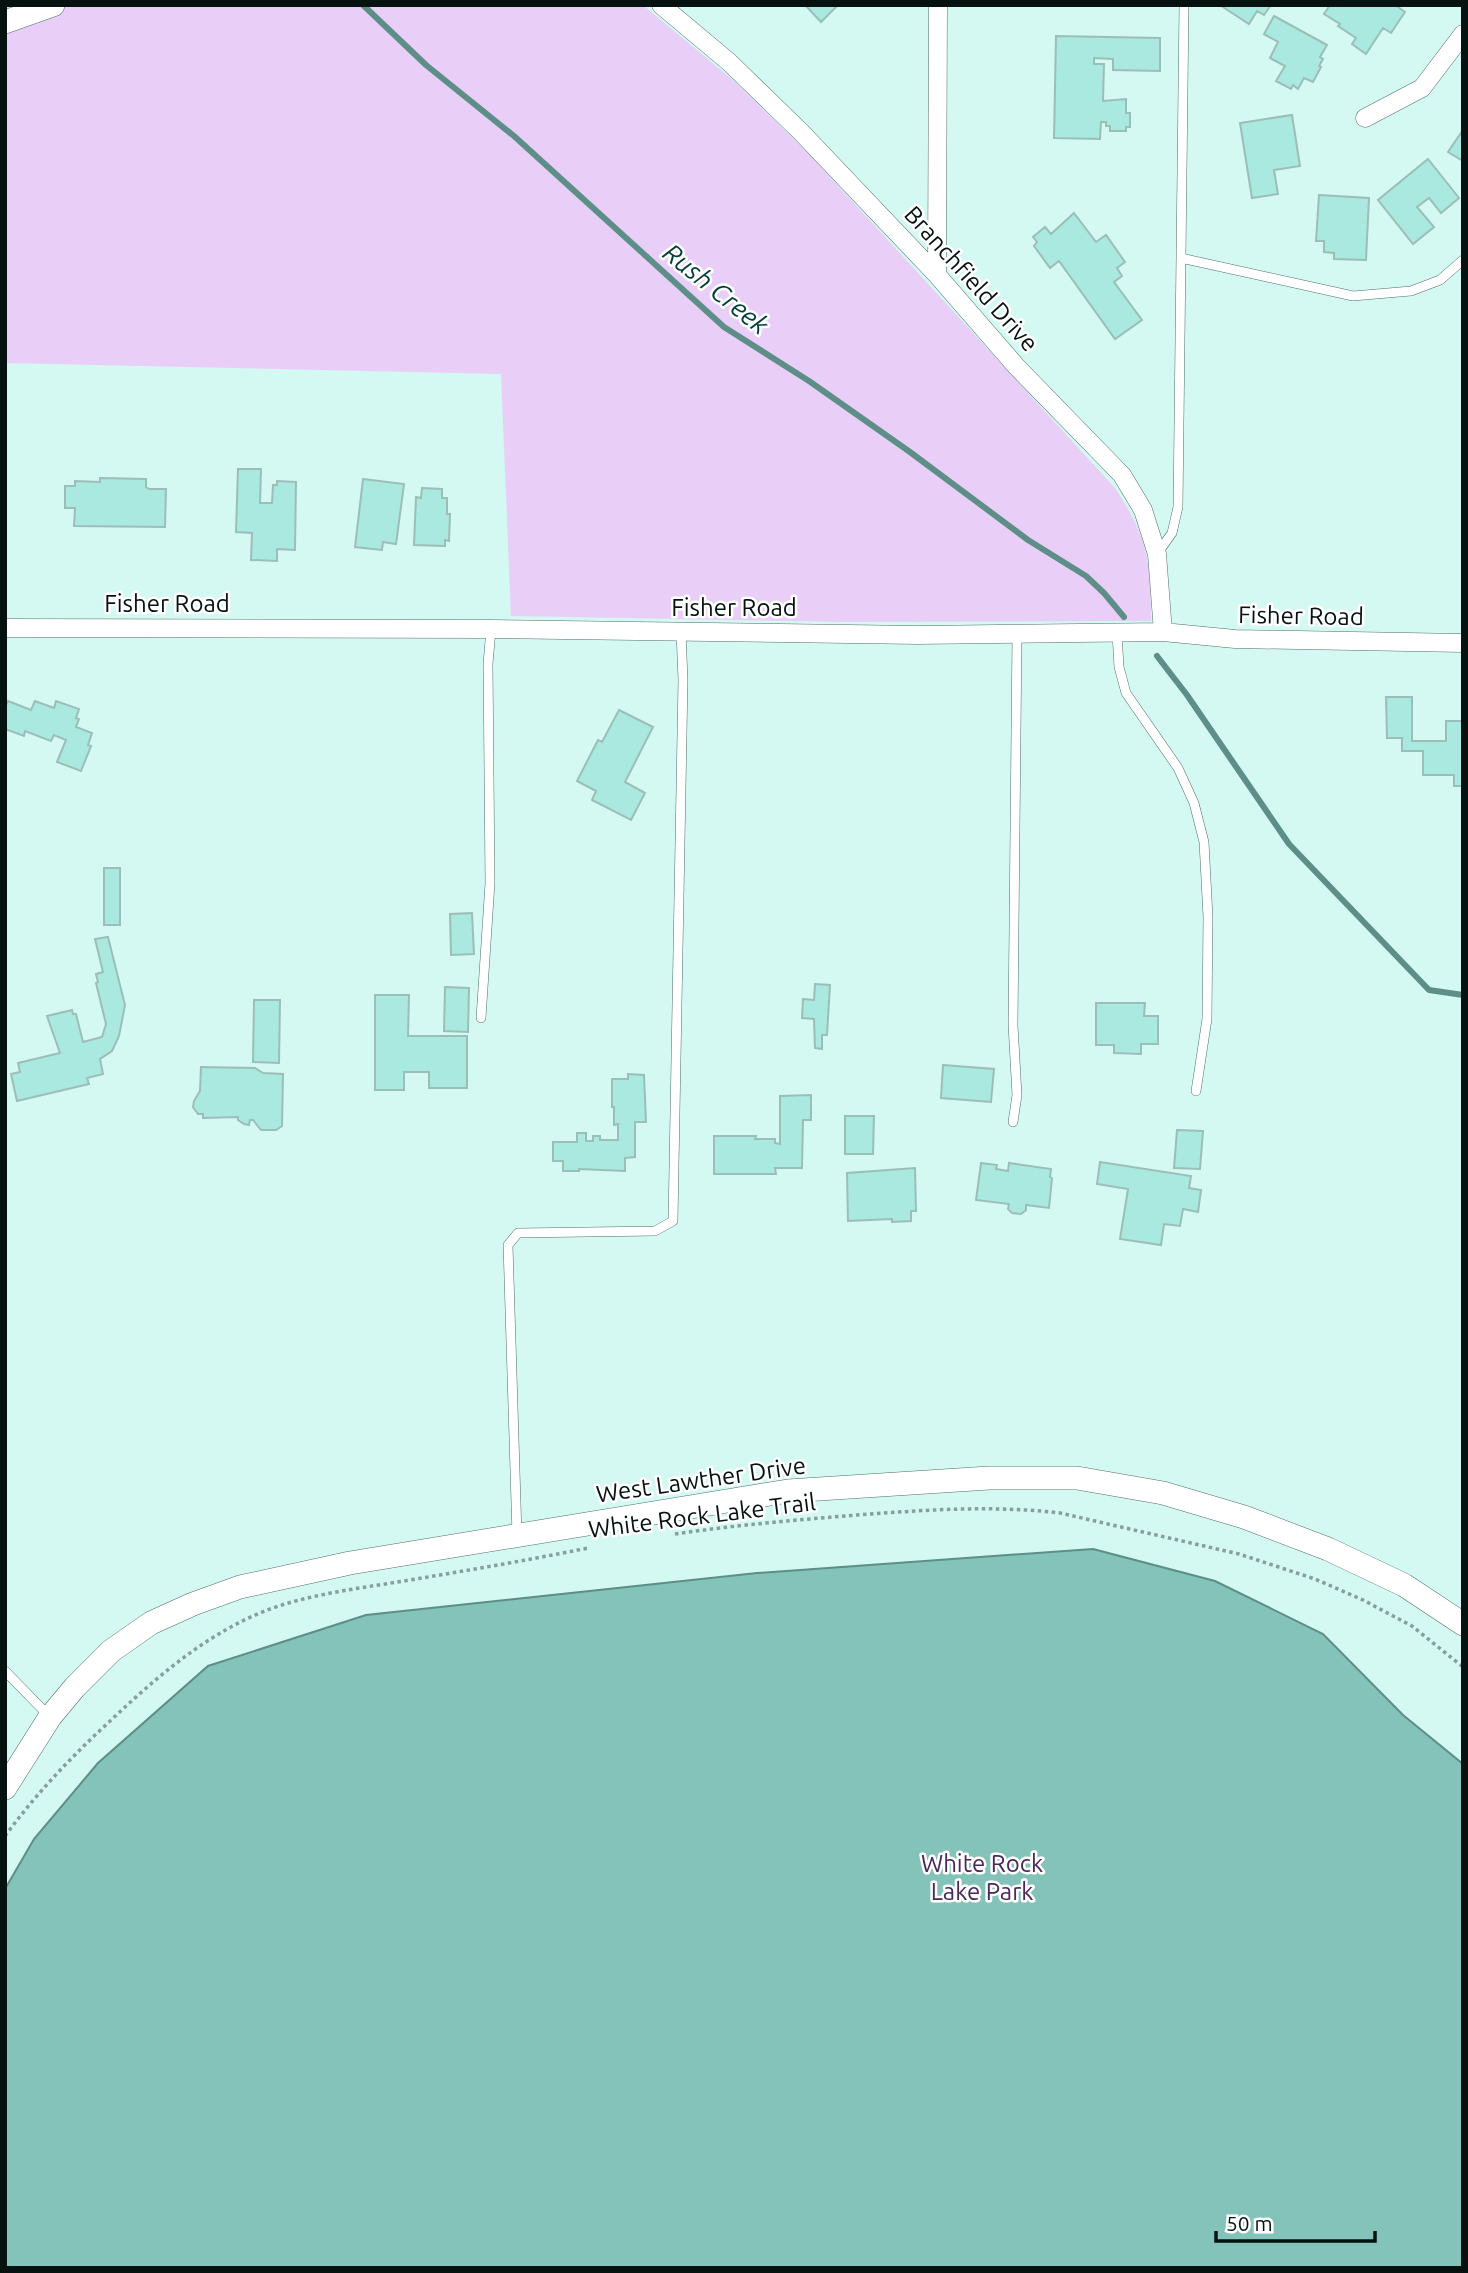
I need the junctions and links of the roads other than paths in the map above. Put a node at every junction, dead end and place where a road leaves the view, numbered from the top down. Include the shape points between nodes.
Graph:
1 (53, 5) edge
2 (938, 5) edge
3 (1184, 5) edge
4 (668, 7) edge
5 (5, 22) edge
6 (1463, 34) edge
7 (1365, 118) dead end
8 (1181, 258) junction
9 (1463, 260) edge
10 (937, 275) junction
11 (1157, 554) junction
12 (5, 628) edge
13 (491, 629) junction
14 (681, 632) junction
15 (1163, 632) junction
16 (1117, 633) junction
17 (1017, 635) junction
18 (1463, 643) edge
19 (481, 1018) dead end
20 (1196, 1091) dead end
21 (1013, 1122) dead end
22 (517, 1535) junction
23 (1463, 1624) edge
24 (5, 1671) edge
25 (50, 1717) junction
26 (5, 1788) edge

1 - 5 street
2 - 10 street
3 - 8 lane
4 - 10 street, Branchfield Drive via 801,132
6 - 7 street via 1422,88
8 - 9 lane via 1353,296 1411,291 1440,280
8 - 11 lane via 1178,507 1172,533
10 - 11 street, Branchfield Drive via 1016,366 1122,475 1143,510
11 - 15 street, Branchfield Drive
12 - 13 street, Fisher Road
13 - 14 street, Fisher Road
13 - 19 lane via 490,883
14 - 17 street, Fisher Road
14 - 22 lane via 673,1221 655,1231 518,1233 508,1245
15 - 16 street, Fisher Road
15 - 18 street, Fisher Road via 1235,639
16 - 17 street, Fisher Road
16 - 20 lane via 1126,693 1178,768 1194,803 1203,842 1207,1019
17 - 21 lane via 1013,1012 1017,1095
22 - 23 street, West Lawther Drive via 788,1491 989,1478 1077,1478 1163,1493 1266,1525 1378,1572
22 - 25 street, West Lawther Drive via 350,1563 240,1587 193,1604 151,1623 111,1651
24 - 25 lane
25 - 26 street, West Lawther Drive

